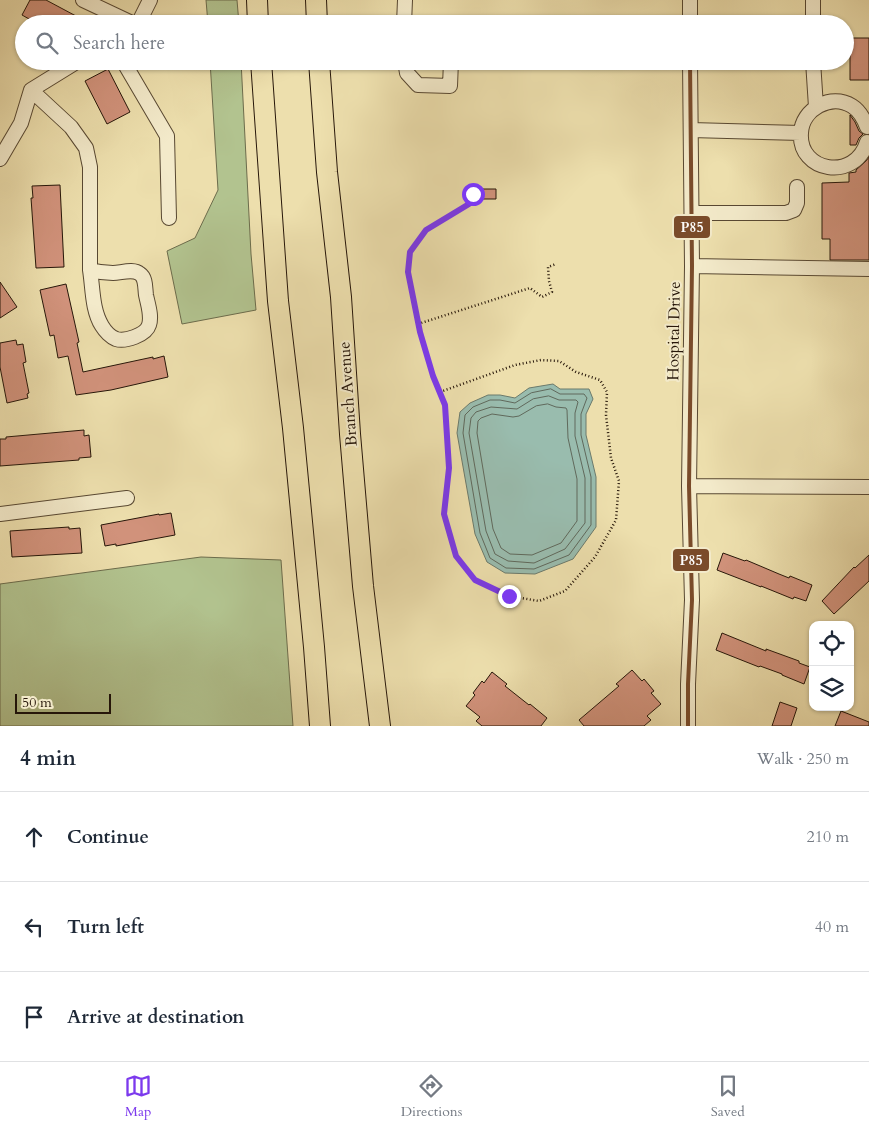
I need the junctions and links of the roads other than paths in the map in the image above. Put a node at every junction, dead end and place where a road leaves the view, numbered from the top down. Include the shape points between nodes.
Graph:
1 (150, 0) edge
2 (257, 0) edge
3 (316, 0) edge
4 (405, 0) edge
5 (690, 0) edge
6 (813, 0) edge
7 (86, 1) edge
8 (115, 15) edge
9 (142, 15) edge
10 (258, 15) edge
11 (317, 15) edge
12 (404, 15) edge
13 (690, 15) edge
14 (813, 15) edge
15 (63, 70) edge
16 (128, 70) edge
17 (261, 70) edge
18 (320, 70) edge
19 (407, 70) edge
20 (451, 70) edge
21 (690, 70) edge
22 (814, 70) edge
23 (31, 90) junction
24 (816, 107) junction
25 (867, 128) dead end
26 (691, 130) junction
27 (801, 134) junction
28 (867, 142) dead end
29 (0, 158) edge
30 (797, 187) dead end
31 (692, 212) junction
32 (169, 218) dead end
33 (692, 266) junction
34 (869, 269) edge
35 (90, 270) junction
36 (689, 486) junction
37 (869, 488) edge
38 (127, 498) dead end
39 (0, 514) edge
40 (320, 726) edge
41 (380, 726) edge
42 (688, 726) edge

1 - 9 street
2 - 10 highway
3 - 11 highway
4 - 12 street
5 - 13 street
6 - 14 street
7 - 8 street
15 - 23 street
16 - 32 street via 168,136
17 - 40 highway via 278,301
18 - 41 highway, Branch Avenue via 362,577
19 - 20 street via 418,85 450,86
21 - 26 street, Hospital Drive
22 - 24 street
23 - 29 street via 21,123
23 - 35 street via 71,127 86,148 90,168
24 - 25 street via 833,101 843,102 859,112
24 - 27 street via 808,114
26 - 27 street
26 - 31 street, Hospital Drive
27 - 28 street via 805,152 828,168 854,162
30 - 31 street via 794,210 786,213
31 - 33 street, Hospital Drive
33 - 34 street
33 - 36 street, Hospital Drive
35 - 35 street via 95,311 106,331 119,340 144,333 149,325 150,312 140,274
36 - 37 street
36 - 42 street, Hospital Drive via 692,600
38 - 39 street

